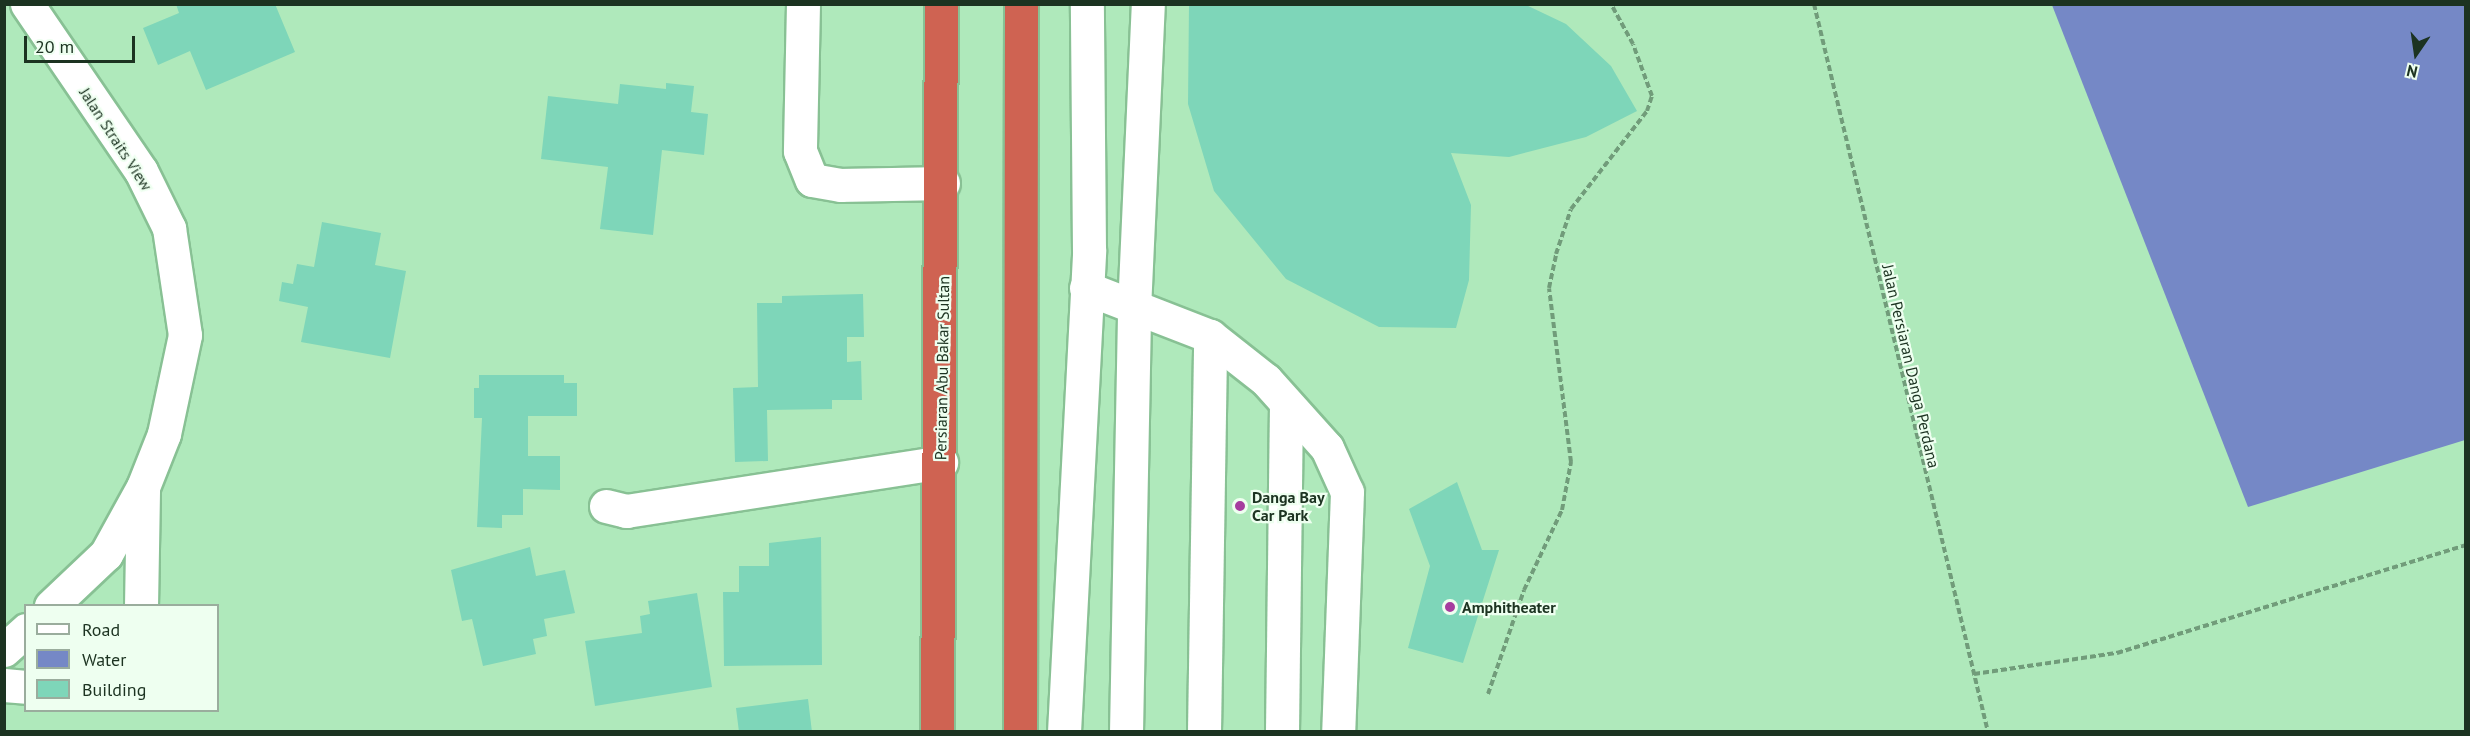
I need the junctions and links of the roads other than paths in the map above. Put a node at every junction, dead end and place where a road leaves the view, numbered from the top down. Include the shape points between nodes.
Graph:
1 (27, 4) edge
2 (803, 4) edge
3 (941, 4) edge
4 (1021, 4) edge
5 (1087, 4) edge
6 (1148, 4) edge
7 (943, 183) junction
8 (1086, 288) junction
9 (1134, 309) junction
10 (1210, 336) junction
11 (1286, 404) junction
12 (941, 462) junction
13 (143, 487) junction
14 (606, 506) dead end
15 (53, 604) edge
16 (141, 604) edge
17 (24, 632) edge
18 (4, 650) edge
19 (4, 685) edge
20 (24, 687) edge
21 (937, 732) edge
22 (1020, 732) edge
23 (1064, 732) edge
24 (1126, 732) edge
25 (1204, 732) edge
26 (1282, 732) edge
27 (1338, 732) edge

1 - 13 street, Jalan Straits View via 141,171 169,228 185,335 164,434
2 - 7 street via 800,151 812,180 841,186
3 - 7 highway, Persiaran Abu Bakar Sultan
4 - 22 highway
5 - 8 street
6 - 9 street
7 - 12 highway, Persiaran Abu Bakar Sultan
8 - 9 street
8 - 23 street
9 - 10 street
9 - 24 street
10 - 11 street via 1266,380
10 - 25 street
11 - 26 street
11 - 27 street via 1327,448 1347,492
12 - 14 street via 626,511
12 - 21 highway, Persiaran Abu Bakar Sultan
13 - 15 street, Jalan Straits View via 106,554
13 - 16 street
17 - 18 street
19 - 20 street

